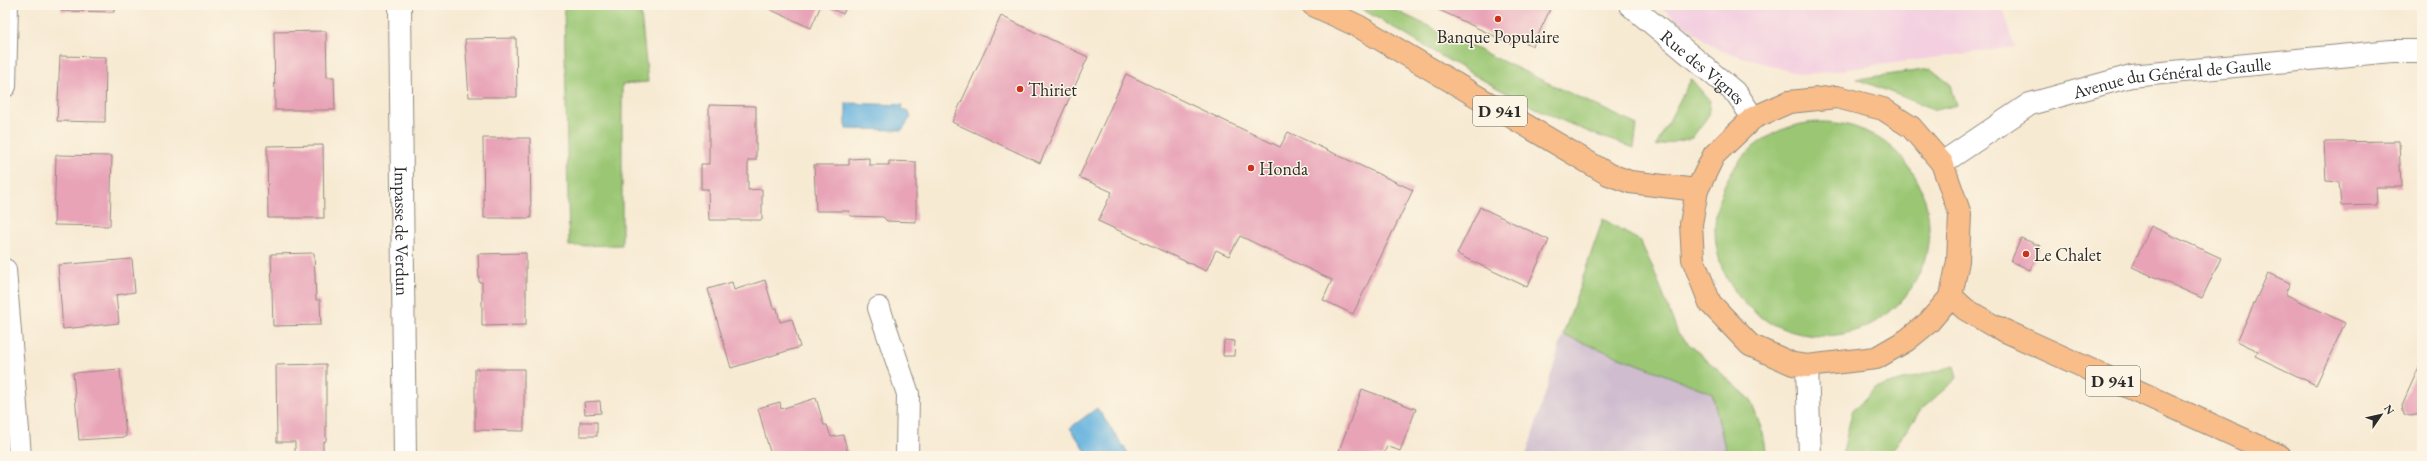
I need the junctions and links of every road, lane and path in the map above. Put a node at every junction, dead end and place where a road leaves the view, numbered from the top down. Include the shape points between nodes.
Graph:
1 (8, 5) edge
2 (400, 5) edge
3 (1313, 5) edge
4 (1630, 5) edge
5 (2422, 51) edge
6 (5, 86) edge
7 (1753, 118) junction
8 (1942, 163) junction
9 (1697, 190) junction
10 (5, 270) edge
11 (1950, 296) junction
12 (879, 308) dead end
13 (1808, 366) junction
14 (20, 456) edge
15 (405, 456) edge
16 (907, 456) edge
17 (1810, 456) edge
18 (2280, 456) edge

1 - 6 street
2 - 15 street, Impasse de Verdun
3 - 9 main road, D 941 via 1358,26 1608,174 1630,182
4 - 7 street, Rue des Vignes via 1737,94
5 - 8 street, Avenue du Général de Gaulle via 2131,76 2030,104
7 - 8 main road via 1789,102 1837,97 1883,110 1900,120 1911,127
7 - 9 main road via 1714,155
8 - 11 main road via 1960,214 1958,261
9 - 13 main road via 1691,224 1693,259 1710,303 1750,345 1793,364
10 - 14 street
11 - 13 main road via 1929,322 1907,340 1876,358
11 - 18 main road, D 941 via 1965,309 1992,325
12 - 16 street via 908,394
13 - 17 street

